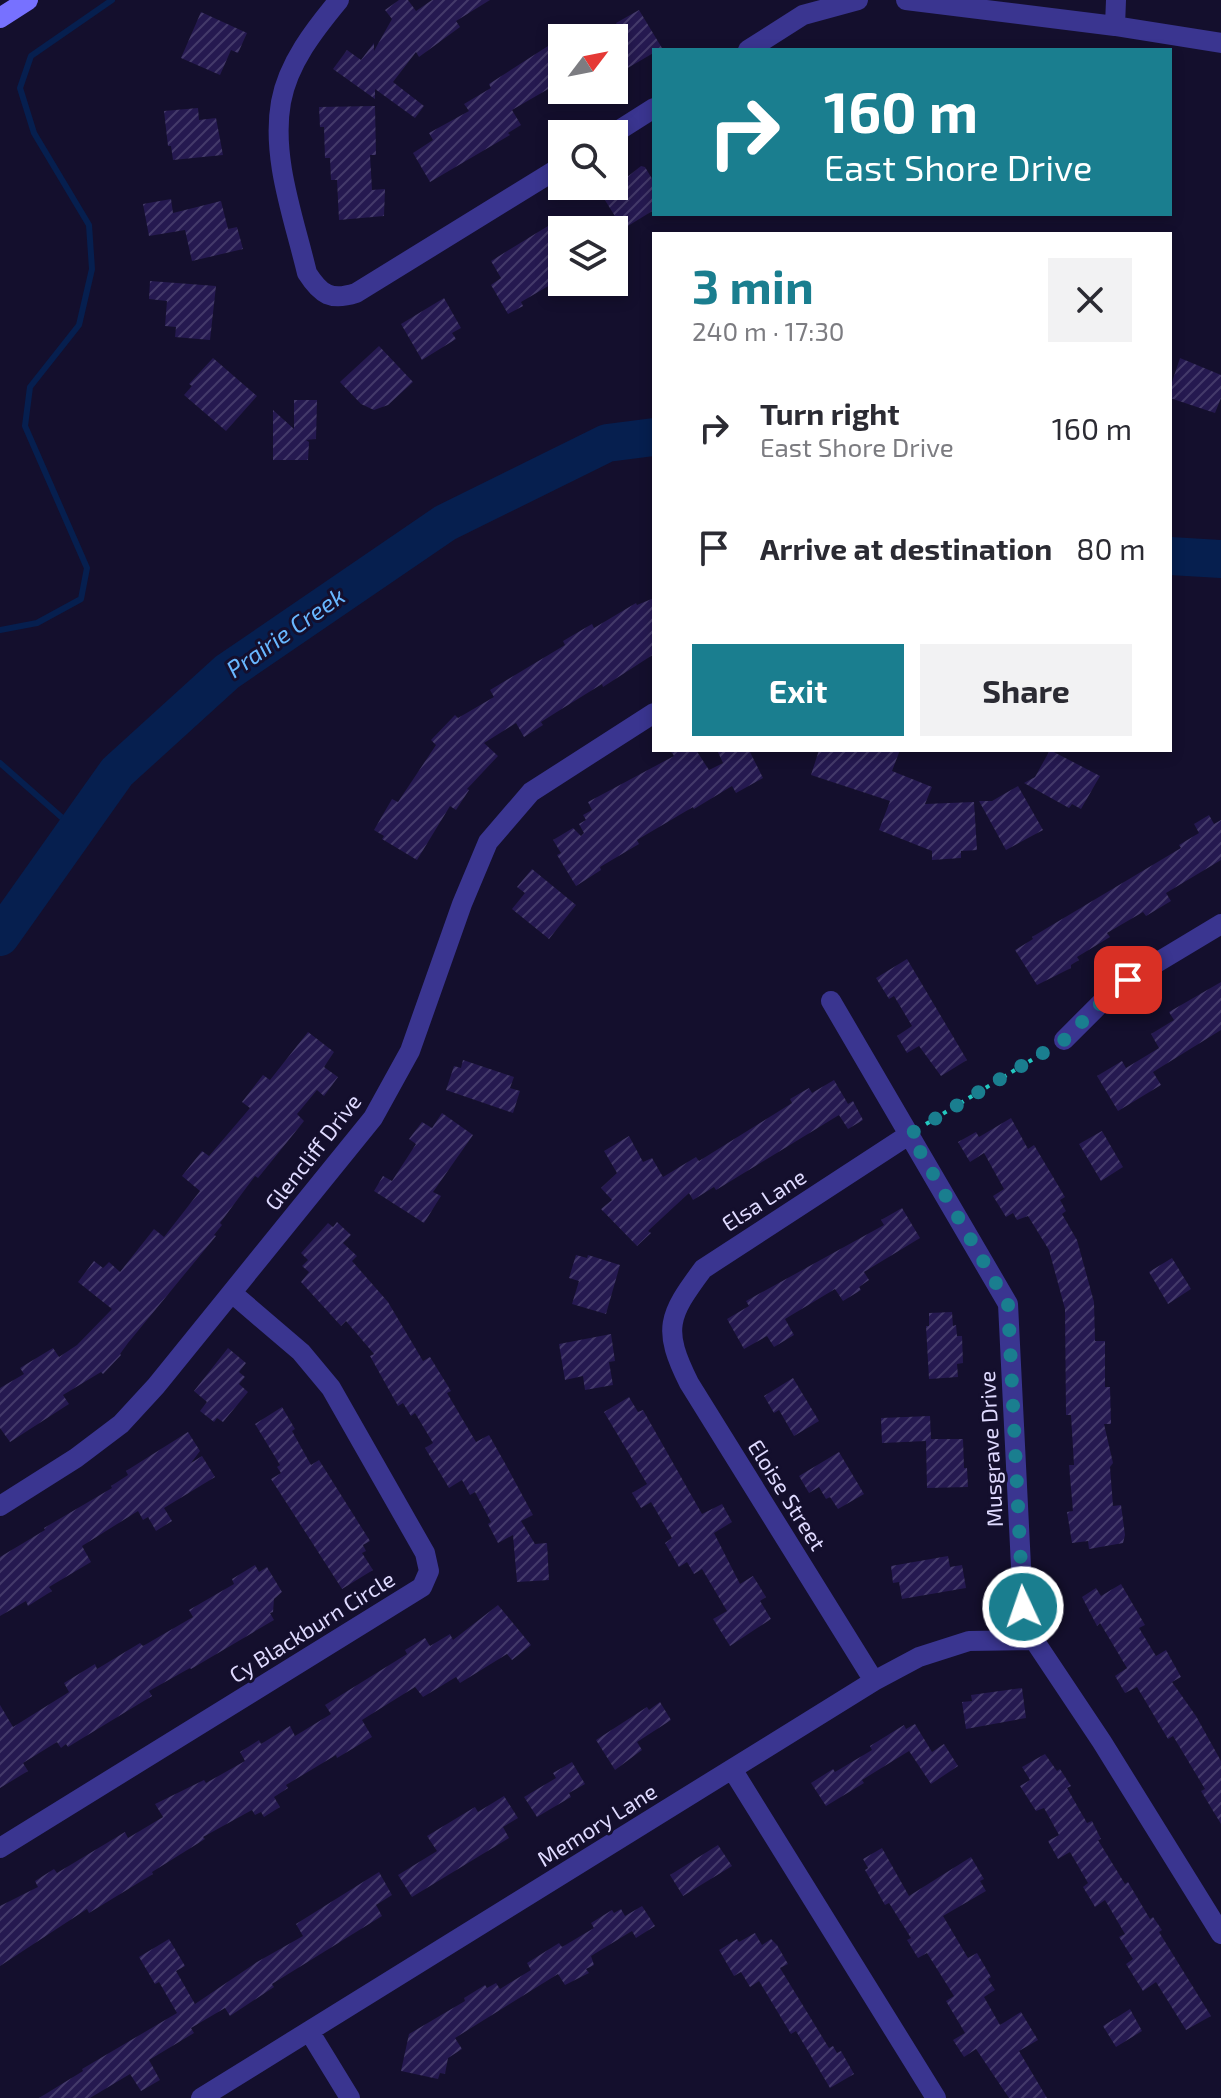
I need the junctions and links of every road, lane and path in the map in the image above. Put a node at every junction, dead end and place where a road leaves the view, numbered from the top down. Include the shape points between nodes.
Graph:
1 (28, 0) edge
2 (339, 0) edge
3 (858, 0) edge
4 (906, 0) edge
5 (1116, 0) edge
6 (0, 18) edge
7 (1115, 26) junction
8 (1221, 43) edge
9 (751, 48) edge
10 (652, 109) edge
11 (628, 124) edge
12 (548, 175) edge
13 (652, 714) edge
14 (1221, 924) edge
15 (831, 1001) dead end
16 (1064, 1040) joint
17 (910, 1134) junction
18 (232, 1293) junction
19 (670, 1329) joint
20 (0, 1506) edge
21 (1034, 1640) junction
22 (874, 1681) junction
23 (732, 1769) junction
24 (0, 1848) edge
25 (1221, 1934) edge
26 (309, 2031) junction
27 (201, 2098) edge
28 (350, 2098) edge
29 (936, 2098) edge

1 - 6 main road
2 - 12 street via 314,30 281,102 280,158 307,273 315,286 340,298 356,293
3 - 9 street via 803,15
4 - 7 street
5 - 7 street
7 - 8 street
10 - 11 street
13 - 18 street, Glencliff Drive via 531,792 488,842 410,1051 373,1118
14 - 16 street via 1128,980
15 - 17 street, Musgrave Drive
16 - 17 path
17 - 19 street, Elsa Lane via 703,1269 680,1300
17 - 21 street, Musgrave Drive via 1008,1304 1023,1607
18 - 20 street, Glencliff Drive via 121,1424
18 - 24 street, Cy Blackburn Circle via 301,1352 331,1388 425,1553 429,1571 422,1587
19 - 22 street, Eloise Street via 689,1383
21 - 22 street, Memory Lane via 969,1641 919,1657
21 - 25 street, Musgrave Drive
22 - 23 street, Memory Lane
23 - 26 street, Memory Lane
23 - 29 street
26 - 27 street, Memory Lane
26 - 28 street

